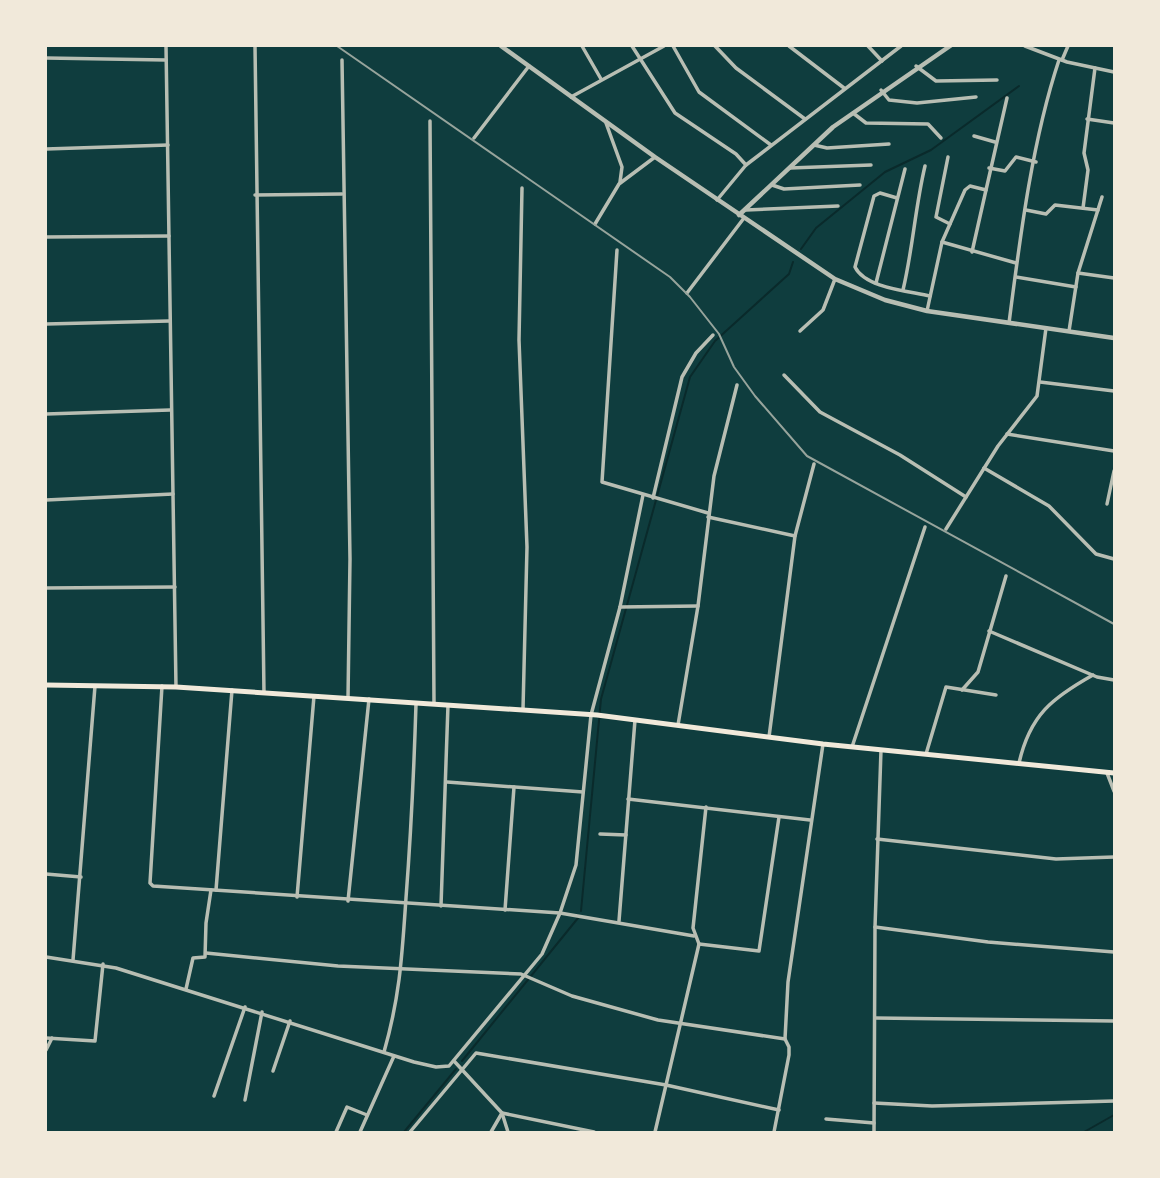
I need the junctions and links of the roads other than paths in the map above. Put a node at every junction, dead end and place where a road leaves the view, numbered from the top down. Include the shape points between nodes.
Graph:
1 (166, 46) edge
2 (255, 46) edge
3 (501, 46) edge
4 (582, 46) edge
5 (632, 46) edge
6 (664, 46) edge
7 (673, 46) edge
8 (715, 46) edge
9 (789, 46) edge
10 (868, 46) edge
11 (901, 46) edge
12 (950, 46) edge
13 (1025, 46) edge
14 (1068, 46) edge
15 (46, 58) edge
16 (639, 58) junction
17 (166, 60) junction
18 (342, 60) dead end
19 (1060, 60) junction
20 (882, 61) junction
21 (529, 66) junction
22 (916, 66) junction
23 (1095, 68) junction
24 (1115, 72) edge
25 (601, 79) junction
26 (997, 79) dead end
27 (844, 88) junction
28 (881, 90) junction
29 (571, 97) junction
30 (975, 97) dead end
31 (1007, 99) dead end
32 (851, 112) junction
33 (805, 119) junction
34 (1087, 119) junction
35 (430, 121) dead end
36 (606, 123) junction
37 (1115, 123) edge
38 (974, 136) dead end
39 (474, 138) dead end
40 (941, 138) dead end
41 (995, 142) junction
42 (812, 144) junction
43 (889, 144) dead end
44 (168, 145) junction
45 (771, 145) junction
46 (46, 149) edge
47 (948, 157) dead end
48 (656, 158) junction
49 (1036, 162) junction
50 (746, 164) junction
51 (871, 164) dead end
52 (925, 166) dead end
53 (788, 167) junction
54 (989, 168) junction
55 (905, 169) dead end
56 (619, 184) junction
57 (770, 184) junction
58 (860, 185) dead end
59 (522, 188) dead end
60 (986, 190) junction
61 (342, 194) junction
62 (255, 195) junction
63 (1102, 197) dead end
64 (897, 198) junction
65 (717, 200) junction
66 (838, 206) dead end
67 (1083, 208) junction
68 (743, 210) junction
69 (1026, 210) junction
70 (1098, 210) junction
71 (741, 216) junction
72 (595, 224) dead end
73 (950, 224) junction
74 (169, 236) junction
75 (46, 237) edge
76 (942, 242) junction
77 (617, 250) dead end
78 (972, 252) junction
79 (1016, 263) junction
80 (1078, 273) junction
81 (1016, 277) junction
82 (1115, 278) edge
83 (835, 279) junction
84 (876, 283) junction
85 (1076, 287) junction
86 (903, 290) junction
87 (687, 293) dead end
88 (930, 296) junction
89 (927, 311) junction
90 (169, 321) junction
91 (1009, 323) junction
92 (46, 324) edge
93 (1046, 328) junction
94 (800, 331) dead end
95 (1069, 331) junction
96 (713, 335) dead end
97 (1115, 338) edge
98 (784, 375) dead end
99 (1040, 382) junction
100 (737, 385) dead end
101 (1115, 391) edge
102 (170, 410) junction
103 (46, 414) edge
104 (1007, 433) junction
105 (1115, 451) edge
106 (814, 464) dead end
107 (984, 468) junction
108 (1115, 471) edge
109 (1113, 478) edge
110 (173, 494) junction
111 (643, 495) junction
112 (966, 497) junction
113 (653, 498) junction
114 (46, 500) edge
115 (1107, 504) dead end
116 (708, 515) junction
117 (925, 527) dead end
118 (946, 529) dead end
119 (794, 536) junction
120 (1115, 559) edge
121 (1006, 576) dead end
122 (174, 587) junction
123 (46, 588) edge
124 (698, 606) junction
125 (620, 607) junction
126 (989, 631) junction
127 (1093, 675) junction
128 (1115, 680) edge
129 (46, 685) edge
130 (95, 685) junction
131 (163, 686) junction
132 (176, 687) junction
133 (232, 690) junction
134 (962, 690) junction
135 (264, 693) junction
136 (996, 695) dead end
137 (314, 696) junction
138 (348, 698) junction
139 (369, 699) junction
140 (416, 702) junction
141 (434, 702) junction
142 (448, 703) junction
143 (523, 709) junction
144 (596, 715) junction
145 (635, 719) junction
146 (678, 725) junction
147 (769, 737) junction
148 (823, 744) junction
149 (852, 747) junction
150 (881, 750) junction
151 (926, 754) junction
152 (1019, 764) junction
153 (1107, 773) junction
154 (1115, 774) edge
155 (447, 782) junction
156 (514, 787) junction
157 (1115, 791) edge
158 (583, 792) junction
159 (628, 799) junction
160 (706, 807) junction
161 (779, 817) junction
162 (810, 820) junction
163 (600, 834) dead end
164 (626, 835) junction
165 (877, 839) junction
166 (1115, 857) edge
167 (46, 874) edge
168 (81, 877) junction
169 (214, 890) junction
170 (297, 897) junction
171 (348, 901) junction
172 (406, 905) junction
173 (441, 906) junction
174 (505, 910) junction
175 (560, 913) junction
176 (619, 921) junction
177 (875, 927) junction
178 (694, 936) junction
179 (699, 944) junction
180 (1115, 952) edge
181 (206, 953) junction
182 (46, 957) edge
183 (73, 960) junction
184 (103, 964) junction
185 (402, 969) junction
186 (529, 977) junction
187 (186, 989) junction
188 (245, 1007) junction
189 (262, 1012) junction
190 (874, 1018) junction
191 (290, 1021) junction
192 (1115, 1021) edge
193 (680, 1024) junction
194 (46, 1038) edge
195 (52, 1038) junction
196 (785, 1039) junction
197 (46, 1050) edge
198 (384, 1052) junction
199 (394, 1056) junction
200 (454, 1061) junction
201 (273, 1071) dead end
202 (461, 1071) junction
203 (666, 1085) junction
204 (214, 1096) dead end
205 (245, 1100) dead end
206 (1115, 1101) edge
207 (874, 1103) junction
208 (779, 1110) junction
209 (502, 1113) junction
210 (367, 1115) junction
211 (825, 1119) dead end
212 (874, 1123) junction
213 (336, 1132) edge
214 (360, 1132) edge
215 (410, 1132) edge
216 (491, 1132) edge
217 (508, 1132) edge
218 (594, 1132) edge
219 (655, 1132) edge
220 (774, 1132) edge
221 (874, 1132) edge

1 - 17 street
2 - 62 street
3 - 21 street
4 - 25 street
5 - 16 street
6 - 16 street
7 - 45 street via 699,92
8 - 33 street via 736,68
9 - 27 street
10 - 20 street
11 - 20 street
12 - 22 street
13 - 19 street
14 - 19 street
15 - 17 street
16 - 25 street
16 - 50 street via 675,113
17 - 44 street
18 - 61 street
19 - 23 street
19 - 49 street
20 - 27 street
21 - 29 street
21 - 39 street
22 - 26 street via 936,81
22 - 28 street
23 - 24 street
23 - 34 street
25 - 29 street
27 - 33 street
28 - 30 street via 889,100 902,103
28 - 32 street
29 - 36 street
31 - 41 street
32 - 40 street via 866,123 928,124
32 - 42 street
33 - 45 street
34 - 37 street
34 - 67 street
35 - 141 street
36 - 48 street
36 - 56 street via 622,167
38 - 41 street
41 - 54 street
42 - 43 street via 827,148
42 - 53 street
44 - 46 street
44 - 74 street
45 - 50 street
47 - 73 street via 936,217
48 - 56 street
48 - 65 street
49 - 54 street via 1016,157 1005,171
49 - 69 street
50 - 65 street
51 - 53 street
52 - 86 street
53 - 57 street
54 - 60 street
55 - 64 street
56 - 72 street
57 - 58 street via 784,189
57 - 68 street
59 - 143 street via 519,340 527,547
60 - 73 street via 966,187
60 - 78 street
61 - 62 street
61 - 138 street via 351,559
62 - 135 street
63 - 70 street
64 - 84 street
64 - 84 street via 880,193 874,196 856,259 858,272
65 - 71 street
66 - 68 street
67 - 69 street via 1055,205 1046,214
67 - 70 street
68 - 71 street
69 - 79 street
70 - 80 street
71 - 83 street
71 - 87 street
73 - 76 street
74 - 75 street
74 - 90 street
76 - 78 street
76 - 88 street
77 - 111 street via 602,482
78 - 79 street
79 - 81 street
80 - 82 street
80 - 85 street
81 - 85 street
81 - 91 street
83 - 89 street
83 - 94 street via 823,310
84 - 86 street
85 - 95 street
86 - 88 street
88 - 89 street
89 - 91 street
90 - 92 street
90 - 102 street
91 - 93 street
93 - 95 street
93 - 99 street
95 - 97 street
96 - 113 street via 682,377
98 - 112 street via 820,412
99 - 101 street
99 - 104 street via 1037,396
100 - 116 street via 720,443
102 - 103 street
102 - 110 street
104 - 105 street
104 - 107 street
106 - 119 street
107 - 112 street
107 - 120 street via 1049,506 1096,554
108 - 109 street
109 - 115 street
110 - 114 street
110 - 122 street
111 - 113 street
111 - 125 street
112 - 118 street
113 - 116 street
116 - 119 street
116 - 124 street
117 - 149 street
119 - 147 street
121 - 126 street
122 - 123 street
122 - 132 street
124 - 125 street
124 - 146 street
125 - 144 street
126 - 127 street
126 - 134 street via 978,672
127 - 128 street
127 - 152 street via 1043,709 1025,737
129 - 130 main road
130 - 131 main road
130 - 168 street
131 - 132 main road
131 - 169 street via 150,883
132 - 133 main road
133 - 135 main road
133 - 169 street
134 - 136 street
134 - 151 street via 944,689
135 - 137 main road
137 - 138 main road
137 - 170 street
138 - 139 main road
139 - 140 main road
139 - 171 street
140 - 141 main road
140 - 172 street
141 - 142 main road
142 - 143 main road
142 - 155 street
143 - 144 main road
144 - 145 main road
144 - 158 street
145 - 146 main road
145 - 159 street
146 - 147 main road
147 - 148 main road
148 - 149 main road
148 - 162 street
149 - 150 main road
150 - 151 main road
150 - 165 street
151 - 152 main road
152 - 153 main road
153 - 154 main road
153 - 157 street
155 - 156 street
155 - 173 street
156 - 158 street
156 - 174 street
158 - 175 street via 576,865
159 - 160 street
159 - 164 street
160 - 161 street
160 - 178 street
161 - 162 street
161 - 179 street via 758,951
162 - 196 street
163 - 164 street
164 - 176 street
165 - 166 street via 1056,859
165 - 177 street
167 - 168 street
168 - 183 street
169 - 170 street
169 - 181 street
170 - 171 street
171 - 172 street
172 - 173 street
172 - 185 street
173 - 174 street
174 - 175 street
175 - 176 street
175 - 186 street
176 - 178 street
177 - 180 street
177 - 190 street
178 - 179 street
179 - 193 street
181 - 185 street
181 - 187 street via 205,958 192,958
182 - 183 street
183 - 184 street
184 - 187 street
184 - 195 street via 95,1041
185 - 186 street
185 - 198 street
186 - 193 street via 572,996
186 - 200 street
187 - 188 street
188 - 189 street
188 - 204 street
189 - 191 street
189 - 205 street
190 - 192 street
190 - 207 street
191 - 198 street
191 - 201 street
193 - 196 street
193 - 203 street
194 - 195 street
195 - 197 street
196 - 208 street via 790,1048
198 - 199 street
199 - 200 street via 442,1068
199 - 210 street
200 - 202 street
202 - 203 street via 476,1053
202 - 209 street
202 - 215 street
203 - 208 street
203 - 219 street
206 - 207 street
207 - 212 street
208 - 220 street
209 - 216 street
209 - 217 street
209 - 218 street
210 - 213 street via 347,1107
210 - 214 street
211 - 212 street
212 - 221 street

